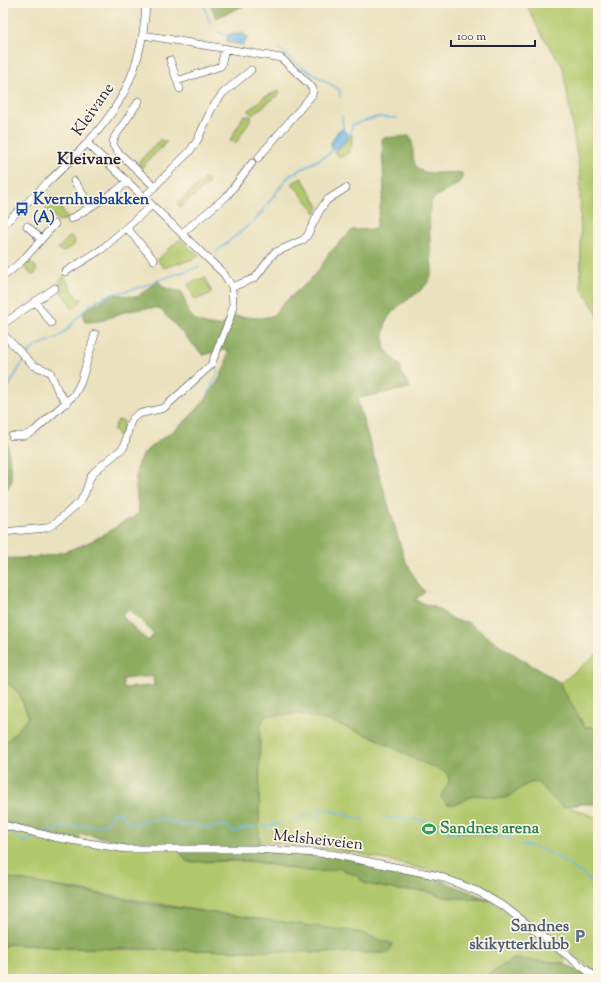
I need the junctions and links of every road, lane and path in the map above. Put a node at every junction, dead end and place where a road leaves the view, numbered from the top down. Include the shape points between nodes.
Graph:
1 (146, 3) edge
2 (143, 35) junction
3 (225, 48) junction
4 (170, 60) dead end
5 (251, 70) dead end
6 (177, 81) junction
7 (180, 89) dead end
8 (139, 101) dead end
9 (88, 144) junction
10 (258, 158) dead end
11 (252, 163) dead end
12 (74, 181) dead end
13 (128, 181) junction
14 (155, 187) junction
15 (346, 188) dead end
16 (144, 197) junction
17 (152, 205) junction
18 (91, 206) junction
19 (72, 219) dead end
20 (55, 224) dead end
21 (3, 225) edge
22 (27, 226) dead end
23 (127, 228) junction
24 (182, 233) junction
25 (41, 239) junction
26 (154, 260) dead end
27 (65, 272) dead end
28 (3, 277) edge
29 (232, 287) junction
30 (55, 288) dead end
31 (35, 302) junction
32 (51, 323) dead end
33 (3, 324) edge
34 (3, 334) edge
35 (95, 334) dead end
36 (67, 403) junction
37 (12, 436) dead end
38 (3, 532) edge
39 (3, 825) edge
40 (598, 979) edge

1 - 2 street, Kleivane
2 - 3 street
2 - 9 street, Kleivane via 135,68 126,90 113,113
3 - 6 street via 221,66
3 - 10 street via 281,58 313,89 312,95
4 - 6 street
5 - 14 street via 223,93 212,108 193,146
6 - 7 street
8 - 14 street via 109,146
9 - 13 street
9 - 21 street, Kleivane
11 - 24 street via 227,196
12 - 18 street
13 - 16 street
13 - 18 street
14 - 16 street
15 - 29 street via 327,200 303,240 278,250 255,278
16 - 17 street
17 - 23 street
17 - 24 street
18 - 19 street
20 - 25 street
22 - 25 street
23 - 26 street
23 - 27 street
24 - 29 street via 224,274
25 - 28 street via 23,260
29 - 38 street via 232,312 211,366 164,408 138,414 133,418 124,447 94,472 82,499 60,520 46,528
30 - 31 street
31 - 32 street
31 - 33 street
34 - 36 street via 33,365 50,372 58,391
35 - 36 street via 81,382
36 - 37 street via 34,431 24,436
39 - 40 street, Melsheiveien via 90,844 137,850 304,851 355,858 439,876 498,902

